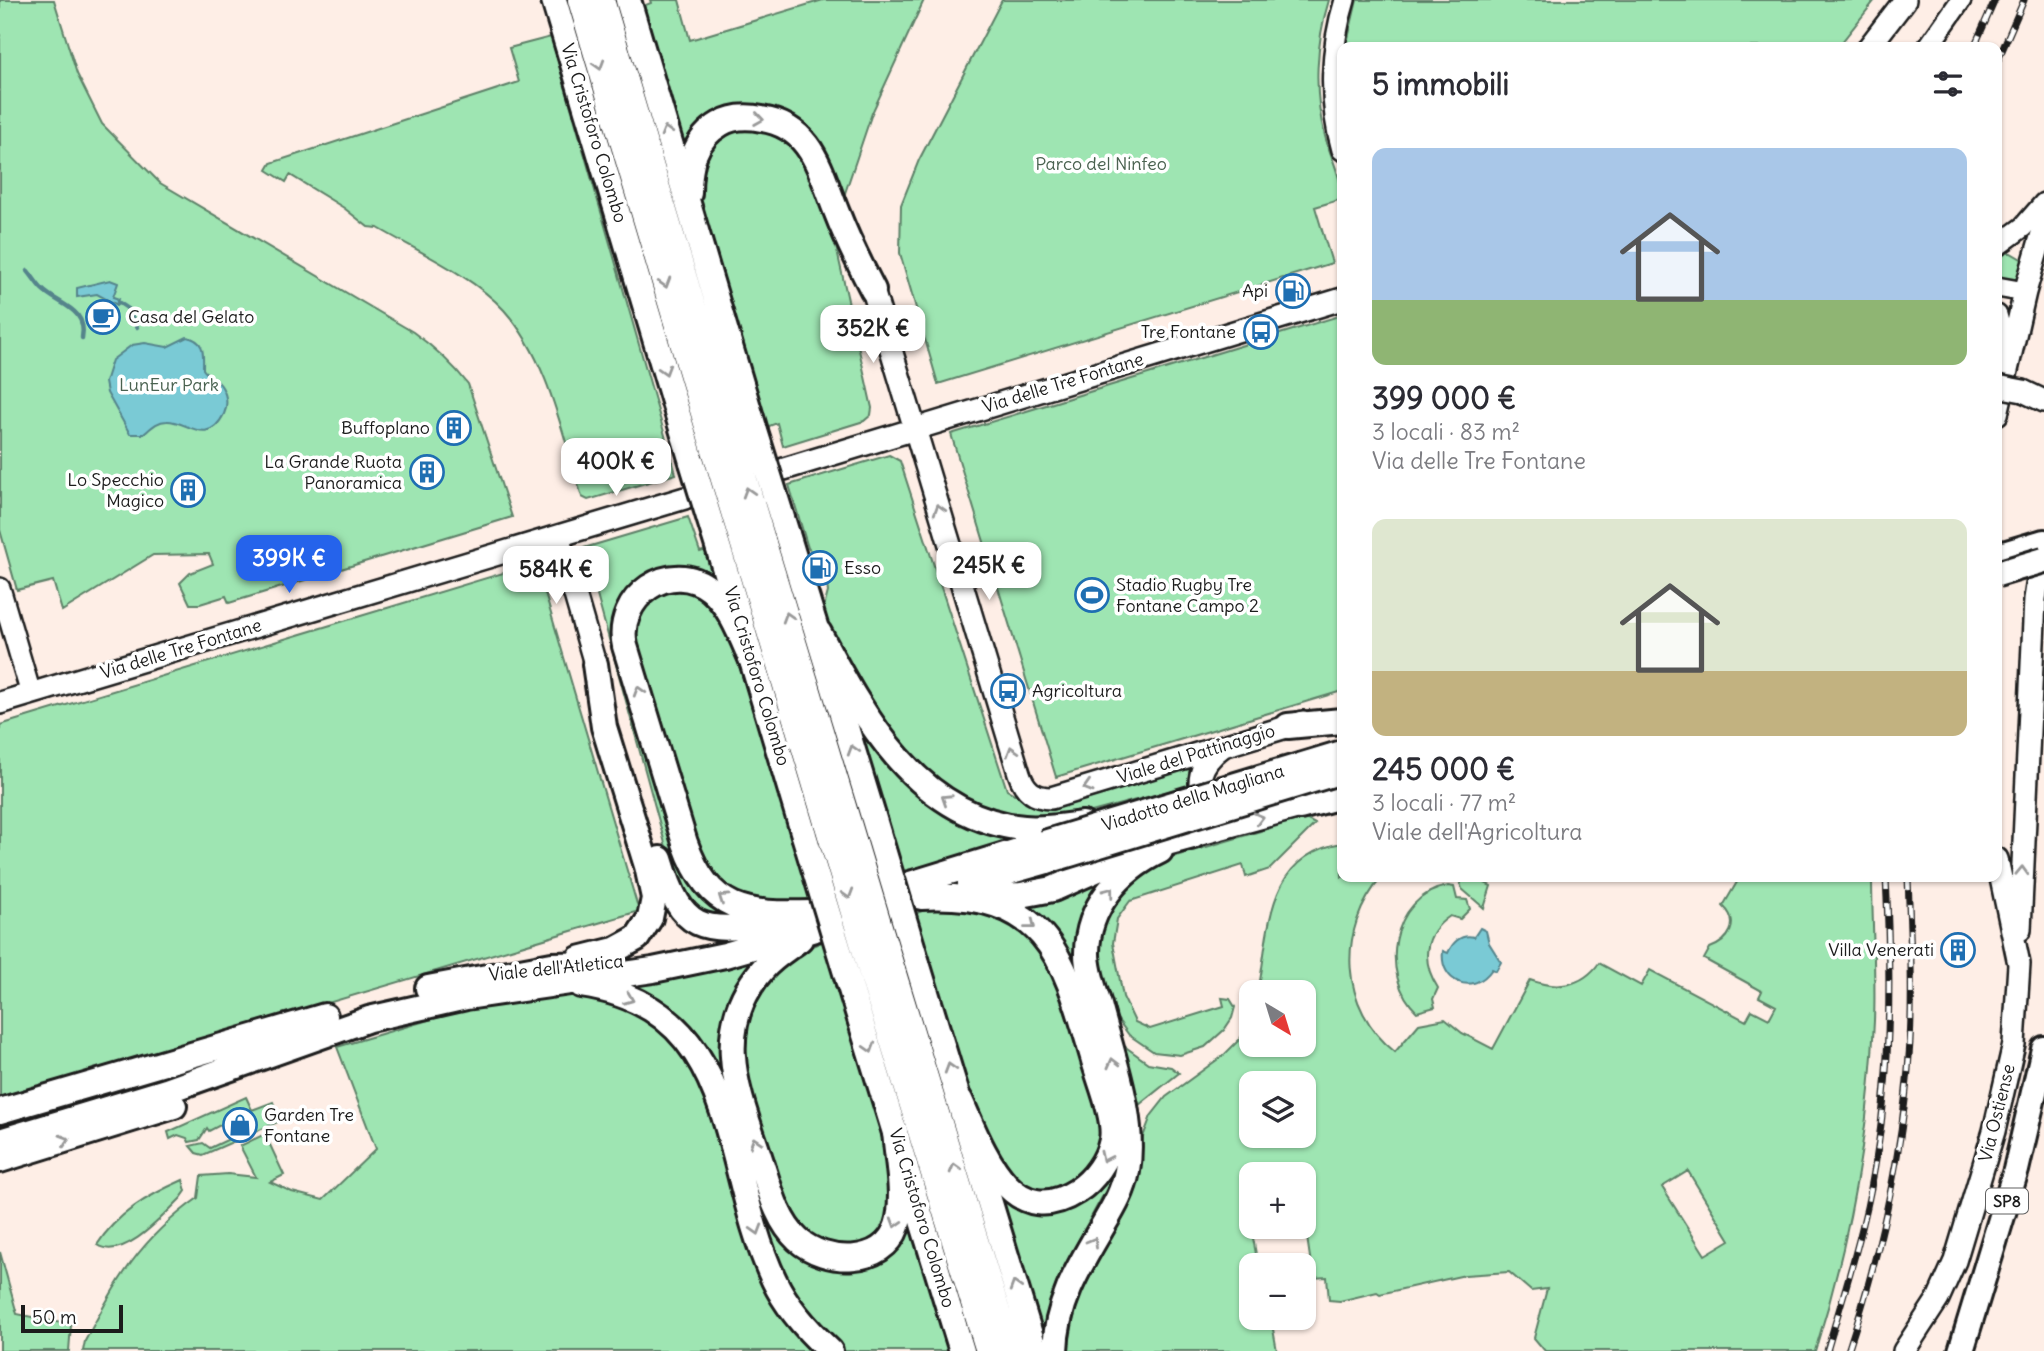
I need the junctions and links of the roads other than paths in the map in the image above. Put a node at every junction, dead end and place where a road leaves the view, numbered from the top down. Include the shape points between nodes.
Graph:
1 (554, 0) edge
2 (580, 0) edge
3 (628, 0) edge
4 (1345, 0) edge
5 (1905, 0) edge
6 (1961, 0) edge
7 (606, 2) edge
8 (1873, 42) edge
9 (1932, 42) edge
10 (1337, 125) edge
11 (2044, 203) edge
12 (690, 215) junction
13 (2044, 227) edge
14 (2002, 242) edge
15 (664, 245) junction
16 (701, 254) junction
17 (637, 277) junction
18 (2002, 288) edge
19 (873, 290) joint
20 (2025, 292) junction
21 (1337, 301) edge
22 (719, 309) junction
23 (653, 331) junction
24 (2002, 333) edge
25 (692, 338) junction
26 (2009, 359) junction
27 (2002, 388) edge
28 (2002, 391) edge
29 (2044, 401) edge
30 (915, 429) junction
31 (734, 441) junction
32 (783, 470) dead end
33 (685, 498) dead end
34 (558, 536) junction
35 (2044, 543) edge
36 (754, 545) junction
37 (2002, 555) edge
38 (2044, 560) edge
39 (2002, 573) edge
40 (0, 589) edge
41 (816, 624) junction
42 (595, 664) junction
43 (754, 665) junction
44 (805, 673) junction
45 (31, 694) junction
46 (0, 703) edge
47 (1337, 711) edge
48 (1337, 721) edge
49 (1288, 726) junction
50 (1224, 746) junction
51 (1337, 755) edge
52 (1337, 772) edge
53 (1337, 788) edge
54 (1337, 797) edge
55 (1300, 807) junction
56 (838, 826) junction
57 (1218, 829) junction
58 (1193, 836) junction
59 (1041, 844) junction
60 (2002, 882) edge
61 (976, 898) junction
62 (787, 921) junction
63 (816, 921) junction
64 (2019, 964) junction
65 (557, 974) junction
66 (871, 976) junction
67 (295, 1026) junction
68 (319, 1035) junction
69 (2044, 1049) edge
70 (960, 1100) junction
71 (0, 1111) edge
72 (0, 1125) edge
73 (895, 1131) junction
74 (0, 1141) edge
75 (0, 1160) edge
76 (830, 1351) edge
77 (962, 1351) edge
78 (988, 1351) edge
79 (1010, 1351) edge
80 (1035, 1351) edge
81 (1055, 1351) edge
82 (1904, 1351) edge
83 (1961, 1351) edge

1 - 17 main road, Via Cristoforo Colombo
2 -> 15 main road, Via Cristoforo Colombo
12 -> 3 main road, Via Cristoforo Colombo
4 - 10 street via 1332,80
5 - 8 main road
6 - 9 street
7 - 15 main road, Via Cristoforo Colombo
11 - 14 street
12 - 16 main road, Via Cristoforo Colombo
12 -> 19 main road via 691,162 709,132 740,117 779,124 814,152
13 - 20 main road
15 - 16 main road
15 - 17 main road
15 - 25 main road, Via Cristoforo Colombo
16 - 22 main road, Via Cristoforo Colombo
17 - 23 main road, Via Cristoforo Colombo
18 - 20 street
19 - 30 main road
20 - 26 main road
21 - 30 main road, Via delle Tre Fontane
22 - 25 main road
22 - 31 main road, Via Cristoforo Colombo
23 - 25 main road
23 -> 43 main road, Via Cristoforo Colombo, bridge
24 - 26 street
25 - 31 main road, Via Cristoforo Colombo
26 - 28 main road
27 - 29 main road, bridge
30 - 32 main road, Via delle Tre Fontane
50 -> 30 main road, Viale del Pattinaggio via 1051,798 1034,795 1022,782
31 - 36 main road, Via Cristoforo Colombo, bridge
31 - 41 main road, Via Cristoforo Colombo, bridge via 787,534
33 - 34 main road, Via delle Tre Fontane
34 - 42 main road
34 - 45 main road, Via delle Tre Fontane
35 - 37 main road
64 -> 35 main road via 2035,599
44 -> 36 main road, Via Cristoforo Colombo
36 - 56 main road, Via Cristoforo Colombo
38 - 39 main road, bridge
40 - 45 street
41 - 44 main road
59 -> 41 main road via 964,810 911,772 861,710
70 -> 41 main road, Via Cristoforo Colombo, bridge
42 - 62 main road via 620,723 666,876 681,910 697,922 717,928
42 - 65 main road via 604,727 652,882 652,911 642,931 622,947
63 -> 43 main road via 746,911 717,895 697,873 625,646 623,626 628,609 641,592 664,580 702,584 722,603
43 - 66 main road, Via Cristoforo Colombo, bridge via 804,835
44 - 56 main road, Via Cristoforo Colombo
45 - 46 main road, Via delle Tre Fontane
47 - 49 main road, Viale del Pattinaggio
48 - 49 main road
49 - 50 main road, Viale del Pattinaggio
50 - 57 main road via 1207,759 1200,775 1204,804
51 - 59 main road, Viadotto della Magliana, bridge
52 - 59 main road, Viadotto della Magliana, bridge
53 - 55 main road
54 - 55 main road
57 -> 55 main road
56 - 66 main road, Via Cristoforo Colombo, bridge
57 - 58 main road
58 - 61 main road via 1141,850 1053,889
81 -> 58 main road via 1062,1303 1123,1189 1130,1153 1127,1117 1088,967 1088,938 1098,909 1120,879 1140,862
59 - 61 main road via 913,894
60 - 64 main road, Via Ostiense
61 -> 70 main road via 1012,912 1038,930 1053,948 1090,1047 1111,1120 1112,1141 1102,1165 1080,1189 1055,1201 1030,1201 1009,1189 994,1171
62 - 63 main road, Viale dell'Atletica
62 - 65 main road, Viale dell'Atletica via 724,942
63 - 65 main road, Viale dell'Atletica via 725,955 653,970
73 -> 63 main road via 900,1211 892,1237 871,1253 842,1258 819,1253 799,1241 777,1208 755,1144 733,1072 732,1036 750,986 769,962
64 - 82 main road, Via Ostiense via 2014,1044 1980,1181 1945,1286
65 - 67 main road, Viale dell'Atletica via 484,975
65 - 68 main road, Viale dell'Atletica
65 -> 76 main road via 646,1006 676,1028 695,1050 715,1090 774,1282 797,1317
66 -> 73 main road, Via Cristoforo Colombo
66 - 78 main road, Via Cristoforo Colombo
79 -> 66 main road, Via Cristoforo Colombo
67 - 71 main road
67 - 72 main road via 155,1079
68 - 74 main road via 166,1091
75 -> 68 main road via 172,1107
69 - 83 main road, SP8 via 2020,1157
80 -> 70 main road, Via Cristoforo Colombo
73 - 77 main road, Via Cristoforo Colombo

